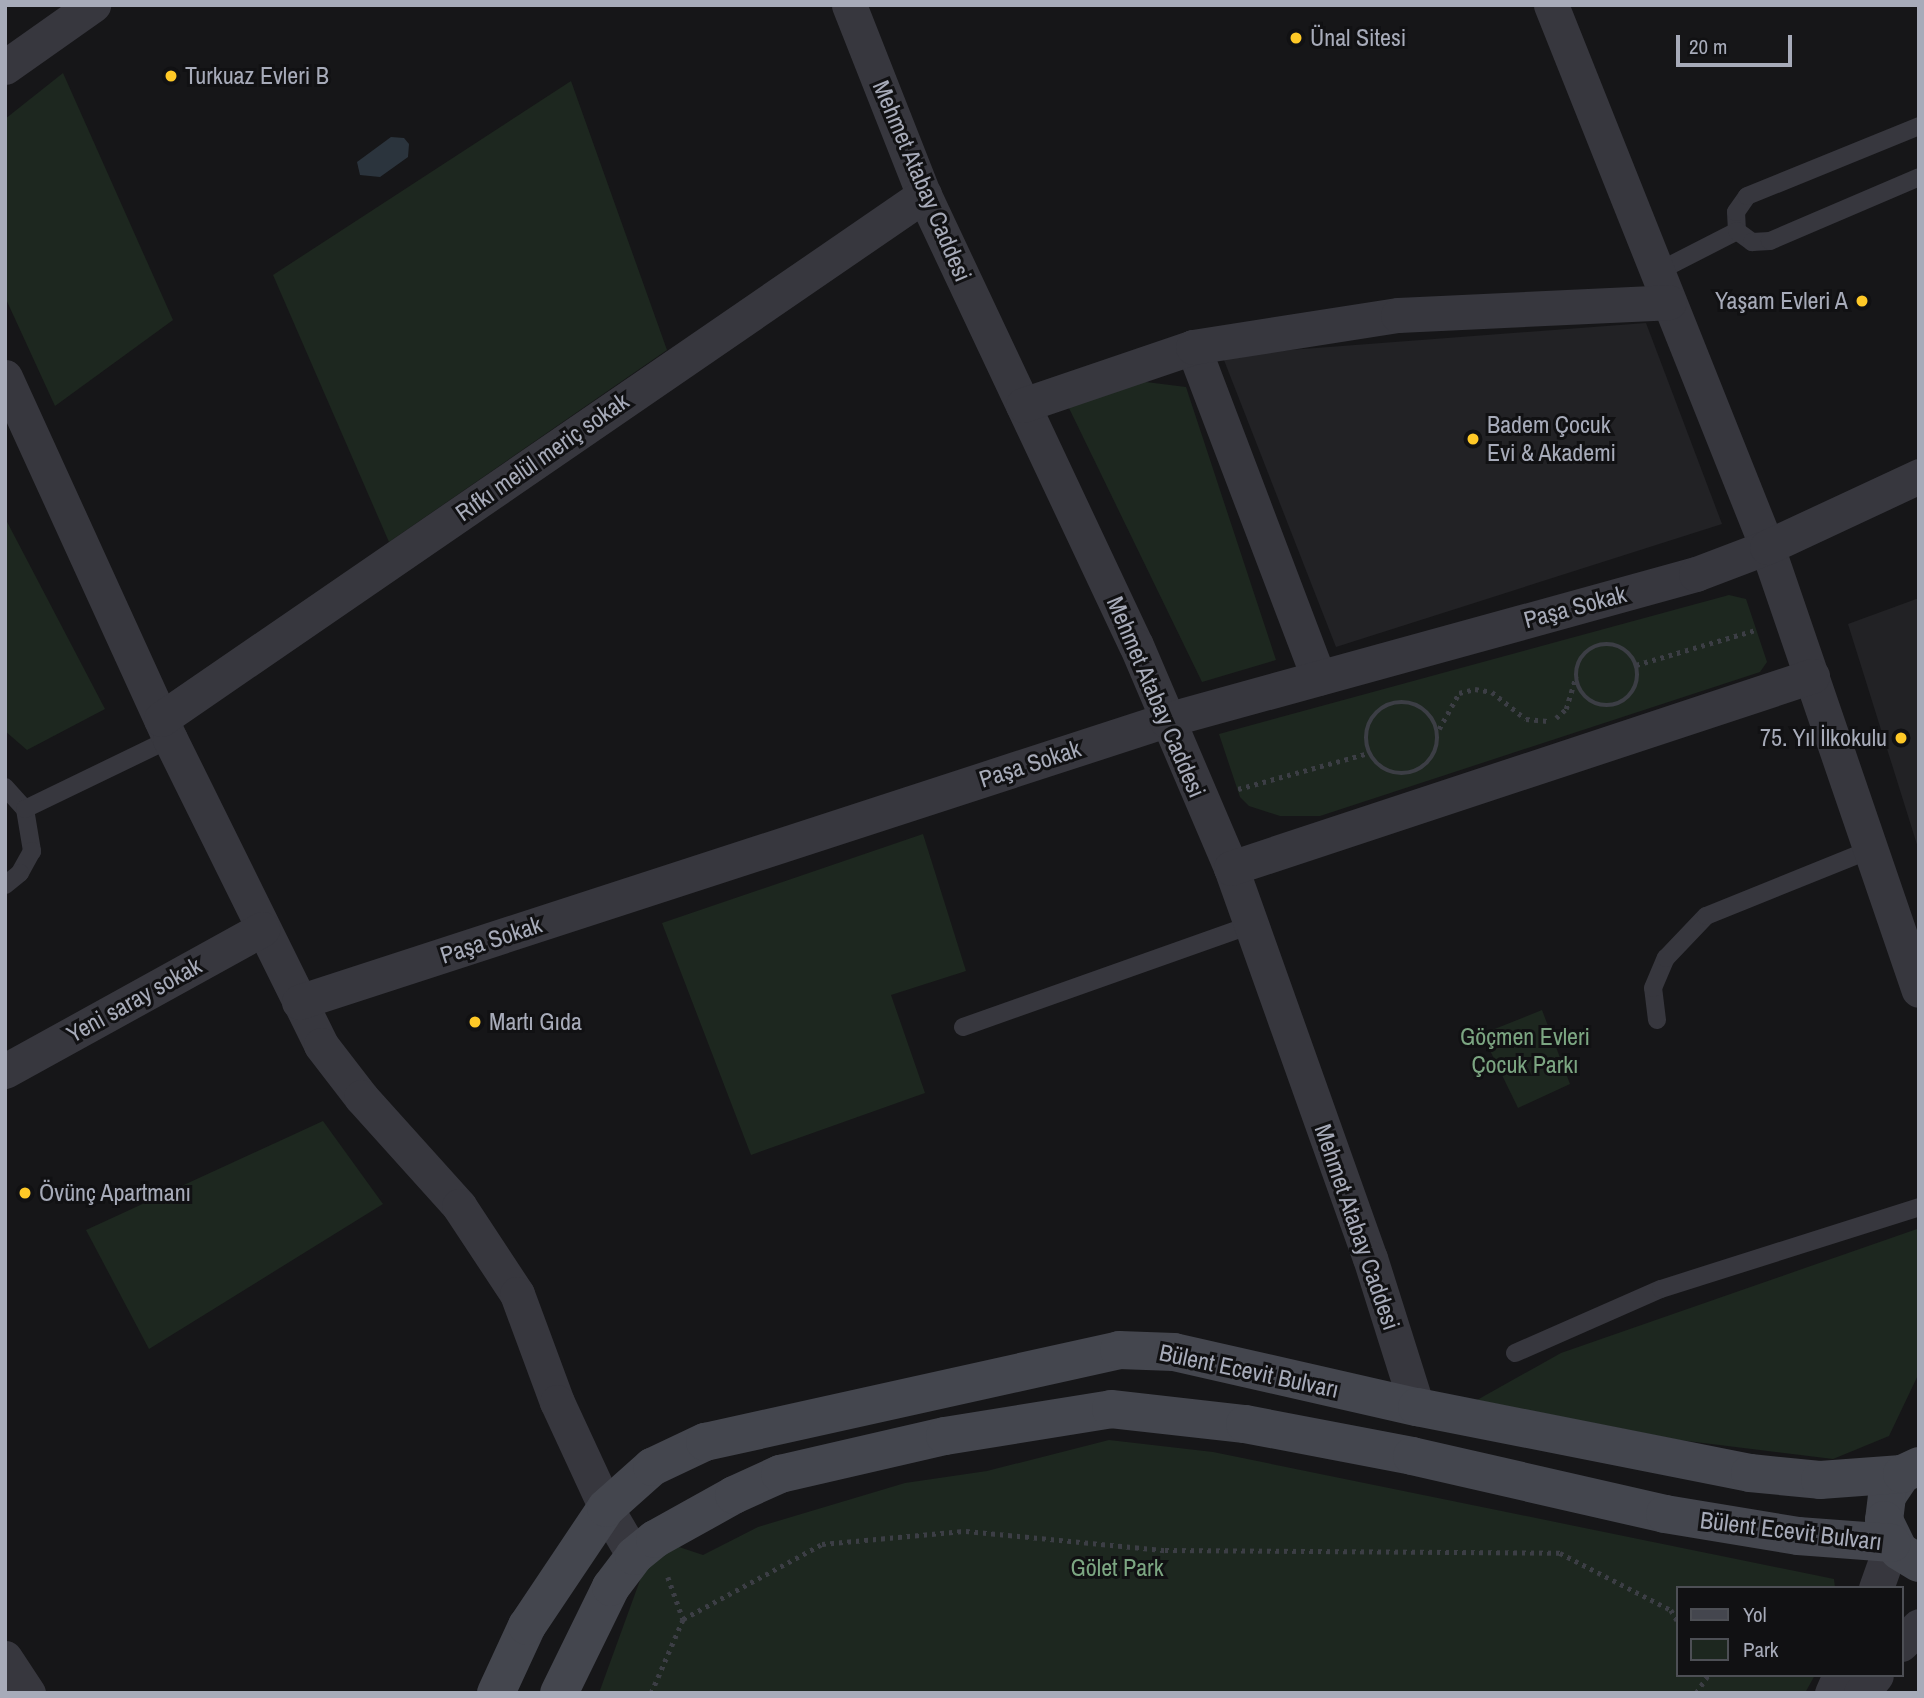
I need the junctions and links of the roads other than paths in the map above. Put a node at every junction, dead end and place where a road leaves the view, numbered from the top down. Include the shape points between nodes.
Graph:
1 (93, 5) edge
2 (849, 5) edge
3 (1551, 5) edge
4 (5, 67) edge
5 (1919, 126) edge
6 (1919, 177) edge
7 (924, 195) junction
8 (1737, 231) junction
9 (1663, 287) junction
10 (1193, 346) junction
11 (5, 377) edge
12 (1023, 405) junction
13 (1919, 476) edge
14 (1767, 547) junction
15 (1812, 676) junction
16 (1318, 678) junction
17 (1166, 720) junction
18 (166, 729) junction
19 (5, 787) edge
20 (25, 809) junction
21 (1869, 850) junction
22 (1231, 868) junction
23 (5, 885) edge
24 (1251, 925) junction
25 (262, 929) junction
26 (1919, 990) edge
27 (299, 1002) junction
28 (1657, 1020) dead end
29 (963, 1027) dead end
30 (5, 1071) edge
31 (1919, 1207) edge
32 (1515, 1353) dead end
33 (1417, 1407) junction
34 (1421, 1458) junction
35 (1913, 1461) edge
36 (606, 1508) junction
37 (1905, 1553) edge
38 (634, 1556) junction
39 (1878, 1586) edge
40 (1919, 1626) edge
41 (1903, 1642) edge
42 (5, 1658) edge
43 (1839, 1677) edge
44 (1873, 1677) edge
45 (28, 1693) edge
46 (496, 1693) edge
47 (559, 1693) edge
48 (1832, 1693) edge
49 (1861, 1693) edge

1 - 4 street
2 - 7 street, Mehmet Atabay Caddesi
3 - 9 street
5 - 8 lane via 1746,196 1736,212
6 - 8 lane via 1770,241 1752,242
7 - 12 street, Mehmet Atabay Caddesi
7 - 18 street, Rıfkı melül meriç sokak
8 - 9 lane
9 - 10 street via 1398,315
9 - 14 street
10 - 12 street
10 - 16 street
11 - 18 street
12 - 17 street, Mehmet Atabay Caddesi via 1136,645
13 - 14 street, Paşa Sokak
14 - 15 street
14 - 16 street, Paşa Sokak via 1696,574
15 - 21 street
15 - 22 street
16 - 17 street, Paşa Sokak
17 - 22 street, Mehmet Atabay Caddesi
17 - 27 street, Paşa Sokak
18 - 20 lane
18 - 25 street
19 - 20 lane
20 - 23 lane via 32,851 20,873
21 - 26 street
21 - 28 lane via 1706,916 1666,958 1653,988
22 - 24 street, Mehmet Atabay Caddesi
24 - 29 lane
24 - 33 street, Mehmet Atabay Caddesi via 1370,1258
25 - 27 street
25 - 30 street, Yeni saray sokak
27 - 36 street via 321,1045 360,1097 459,1206 517,1294 556,1402
31 - 32 lane via 1661,1289
33 - 34 main road
33 - 35 main road, Bülent Ecevit Bulvarı via 1750,1472 1820,1480
33 - 36 main road, Bülent Ecevit Bulvarı via 1174,1352 1119,1350 705,1442 652,1467
34 - 37 main road, Bülent Ecevit Bulvarı via 1665,1514
34 - 38 main road, Bülent Ecevit Bulvarı via 1160,1411 1111,1409 1055,1416 780,1474 684,1521
35 - 37 main road via 1887,1496 1884,1520
36 - 38 street
36 - 46 main road, Bülent Ecevit Bulvarı via 527,1626
37 - 39 street
38 - 47 main road, Bülent Ecevit Bulvarı via 611,1587
40 - 41 street
42 - 45 street
43 - 48 street
44 - 49 street

